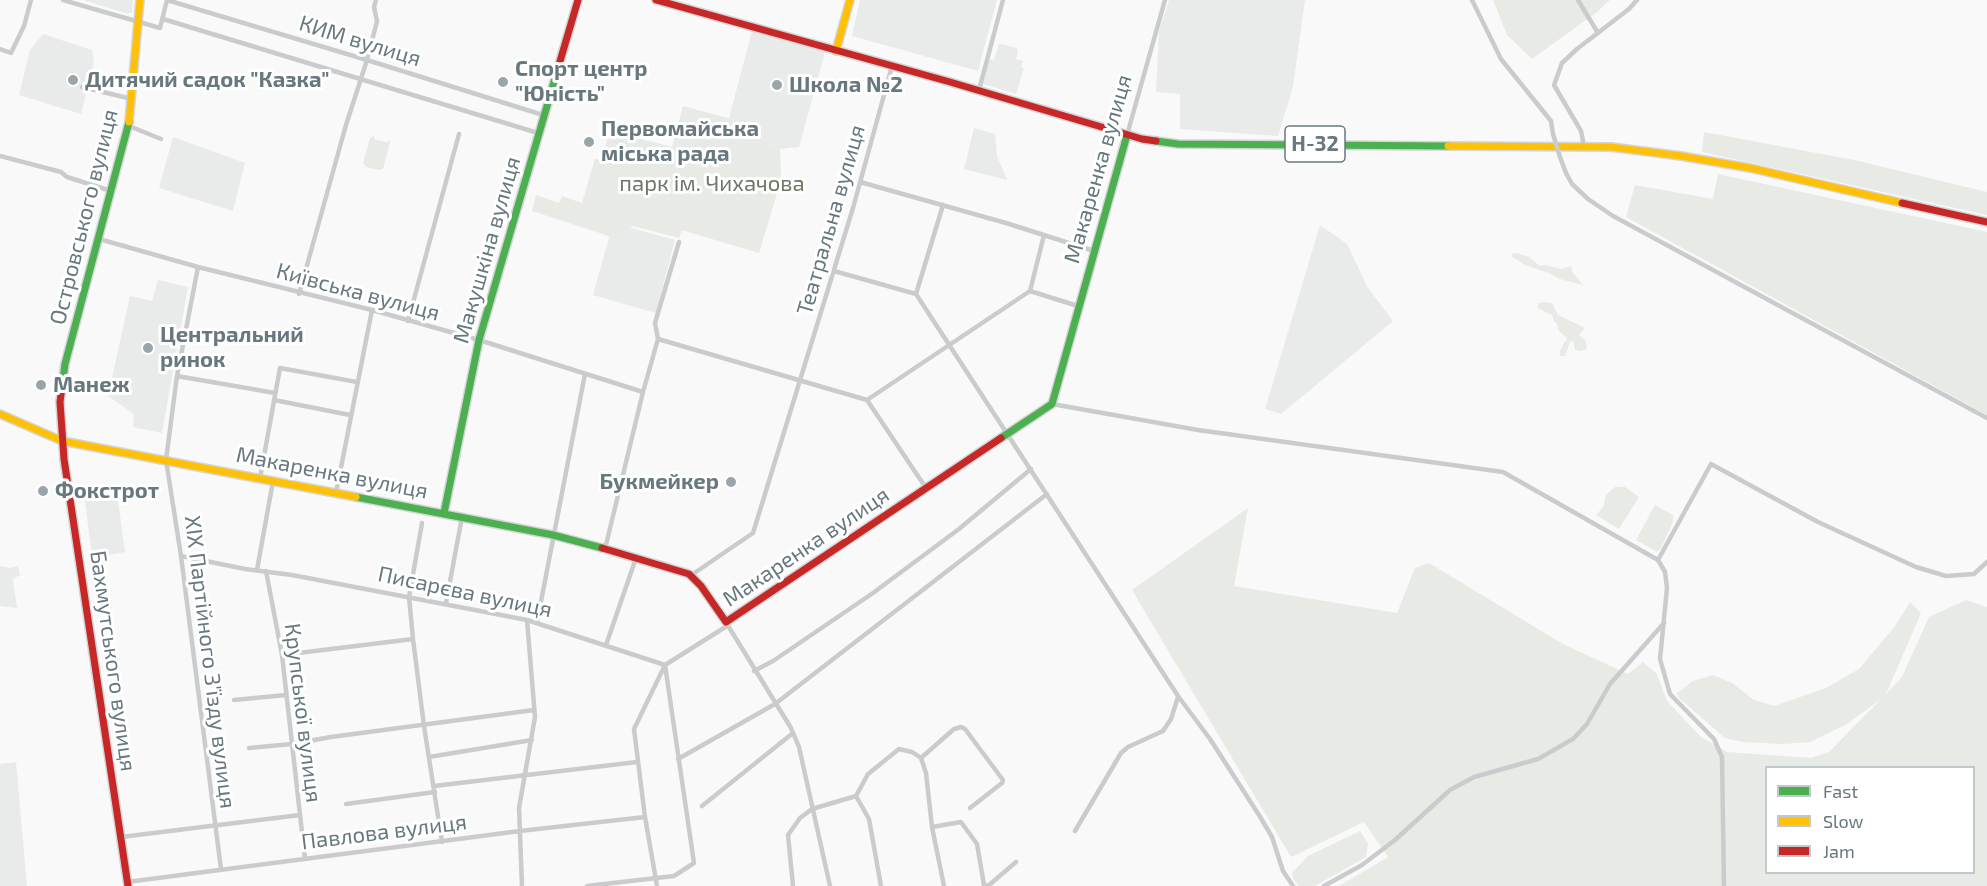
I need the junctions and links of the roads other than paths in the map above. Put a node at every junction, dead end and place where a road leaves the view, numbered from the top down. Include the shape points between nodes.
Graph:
1 (31, 0) edge
2 (63, 0) edge
3 (140, 0) edge
4 (167, 0) edge
5 (376, 0) edge
6 (578, 0) edge
7 (656, 0) edge
8 (850, 0) edge
9 (1003, 0) edge
10 (1165, 0) edge
11 (1472, 0) edge
12 (1578, 0) edge
13 (1637, 0) edge
14 (162, 18) junction
15 (138, 22) junction
16 (1598, 33) junction
17 (0, 50) edge
18 (836, 51) junction
19 (367, 60) junction
20 (892, 66) junction
21 (362, 78) junction
22 (82, 87) dead end
23 (979, 90) junction
24 (132, 99) junction
25 (543, 115) junction
26 (129, 126) junction
27 (459, 134) dead end
28 (538, 134) junction
29 (1126, 135) junction
30 (161, 139) dead end
31 (1584, 146) junction
32 (0, 156) edge
33 (860, 182) junction
34 (111, 191) junction
35 (943, 205) junction
36 (1987, 222) edge
37 (1044, 236) junction
38 (99, 239) junction
39 (679, 242) dead end
40 (1094, 251) junction
41 (198, 267) junction
42 (834, 271) junction
43 (1030, 291) junction
44 (299, 294) junction
45 (916, 294) junction
46 (1078, 306) junction
47 (372, 310) junction
48 (408, 321) junction
49 (658, 339) junction
50 (479, 340) junction
51 (948, 346) junction
52 (585, 374) junction
53 (177, 376) junction
54 (799, 381) junction
55 (357, 382) junction
56 (643, 392) junction
57 (275, 393) junction
58 (274, 400) junction
59 (867, 400) junction
60 (1052, 404) junction
61 (0, 414) edge
62 (350, 415) junction
63 (1987, 418) edge
64 (1007, 434) junction
65 (62, 441) junction
66 (166, 460) junction
67 (1031, 469) junction
68 (260, 478) junction
69 (273, 481) junction
70 (926, 488) junction
71 (336, 493) junction
72 (1047, 494) junction
73 (444, 513) junction
74 (462, 517) junction
75 (422, 523) dead end
76 (553, 535) junction
77 (605, 549) junction
78 (181, 556) junction
79 (636, 558) junction
80 (1658, 560) junction
81 (1986, 563) edge
82 (257, 570) junction
83 (266, 571) junction
84 (690, 576) junction
85 (410, 597) junction
86 (446, 603) junction
87 (527, 620) junction
88 (537, 622) junction
89 (1664, 622) junction
90 (726, 624) junction
91 (413, 639) junction
92 (606, 645) junction
93 (282, 655) junction
94 (665, 665) junction
95 (754, 671) junction
96 (286, 695) junction
97 (1178, 697) junction
98 (234, 700) dead end
99 (775, 704) junction
100 (534, 710) junction
101 (424, 726) junction
102 (793, 733) junction
103 (532, 740) junction
104 (292, 744) junction
105 (249, 748) dead end
106 (429, 757) junction
107 (921, 758) junction
108 (678, 759) junction
109 (637, 762) junction
110 (524, 776) junction
111 (434, 789) junction
112 (856, 796) junction
113 (346, 804) dead end
114 (702, 806) dead end
115 (813, 808) junction
116 (970, 808) dead end
117 (300, 815) junction
118 (645, 817) junction
119 (214, 826) junction
120 (932, 827) junction
121 (520, 831) junction
122 (1075, 831) dead end
123 (121, 837) junction
124 (442, 842) junction
125 (305, 859) junction
126 (1017, 862) dead end
127 (221, 869) junction
128 (655, 879) junction
129 (128, 884) edge
130 (522, 886) edge
131 (587, 886) edge
132 (657, 886) edge
133 (793, 886) edge
134 (830, 886) edge
135 (881, 886) edge
136 (944, 886) edge
137 (1293, 886) edge
138 (1324, 886) edge
139 (1724, 886) edge

1 - 17 street via 15,48 11,53
2 - 15 street
3 - 15 main road, Островського вулиця
4 - 14 street
4 - 19 street, КИМ вулиця
5 - 19 street via 377,21
6 - 25 main road, Макушкіна вулиця
7 - 18 main road, Н-32
8 - 18 main road
9 - 23 street
10 - 29 street, Макаренка вулиця
11 - 63 street, bridge via 1501,59 1551,121 1566,173 1588,199
12 - 16 street
13 - 16 street
14 - 15 street via 160,28
14 - 21 street, КИМ вулиця
15 - 24 main road, Островського вулиця
16 - 31 street via 1562,63 1554,85 1581,131
18 - 20 main road, Н-32
19 - 21 street
19 - 25 street, КИМ вулиця
20 - 23 main road, Н-32
20 - 33 street, Театральна вулиця
21 - 28 street, КИМ вулиця
21 - 44 street
22 - 24 street
23 - 29 main road, Н-32
24 - 26 main road, Островського вулиця
25 - 28 main road, Макушкіна вулиця
26 - 30 street
26 - 34 main road, Островського вулиця
27 - 48 street
28 - 50 main road, Макушкіна вулиця
29 - 31 main road, Н-32 via 1178,144
29 - 40 main road, Макаренка вулиця
31 - 36 main road, Н-32 via 1750,168
32 - 34 street via 61,172
33 - 35 street
33 - 42 street, Театральна вулиця
34 - 38 main road, Островського вулиця
35 - 37 street
35 - 45 street
37 - 40 street
37 - 43 street
38 - 41 street, Київська вулиця
38 - 65 main road, Островського вулиця via 62,381
39 - 49 street via 655,323
40 - 46 main road, Макаренка вулиця
41 - 44 street, Київська вулиця
41 - 53 street, XIX Партійного З'їзду вулиця
42 - 45 street
42 - 54 street, Театральна вулиця
43 - 46 street
43 - 51 street
44 - 47 street, Київська вулиця
45 - 51 street
46 - 60 main road, Макаренка вулиця
47 - 48 street, Київська вулиця
47 - 55 street
48 - 50 street, Київська вулиця
49 - 54 street
49 - 56 street
50 - 52 street, Київська вулиця
50 - 73 main road, Макушкіна вулиця
51 - 59 street
51 - 64 street
52 - 56 street, Київська вулиця
52 - 76 street
53 - 57 street
53 - 66 street, XIX Партійного З'їзду вулиця
54 - 59 street
54 - 84 street, Театральна вулиця via 753,533
55 - 57 street via 280,368
55 - 62 street
56 - 77 street
57 - 58 street
58 - 62 street
58 - 68 street
59 - 70 street
60 - 64 main road, Макаренка вулиця
60 - 80 street via 1198,430 1503,472
61 - 65 main road, Макаренка вулиця
62 - 71 street
64 - 67 street
64 - 70 main road, Макаренка вулиця
65 - 66 main road, Макаренка вулиця
65 - 123 main road, Бахмутського вулиця
66 - 68 main road, Макаренка вулиця
66 - 78 street, XIX Партійного З'їзду вулиця
67 - 72 street
67 - 95 street via 873,593
68 - 69 main road, Макаренка вулиця
69 - 71 main road, Макаренка вулиця
69 - 82 street
70 - 90 main road, Макаренка вулиця
71 - 73 main road, Макаренка вулиця
72 - 97 street
72 - 99 street
73 - 74 main road, Макаренка вулиця
74 - 76 main road, Макаренка вулиця
74 - 86 street
75 - 85 street
76 - 77 main road, Макаренка вулиця
76 - 88 street
77 - 79 main road, Макаренка вулиця
78 - 82 street, Писарєва вулиця
78 - 119 street, XIX Партійного З'їзду вулиця
79 - 84 main road, Макаренка вулиця
79 - 92 street
80 - 81 street via 1711,464 1818,522 1916,567 1946,576 1974,574
80 - 89 street via 1667,588
82 - 83 street, Писарєва вулиця
83 - 85 street, Писарєва вулиця
83 - 93 street, Крупської вулиця
84 - 90 main road, Макаренка вулиця
85 - 86 street, Писарєва вулиця
85 - 91 street
86 - 87 street, Писарєва вулиця
87 - 88 street, Писарєва вулиця
87 - 100 street
88 - 92 street, Писарєва вулиця
89 - 138 street via 1610,684 1573,740 1538,759 1474,777 1450,790 1395,840 1362,865
89 - 139 street via 1660,659 1670,694 1714,739 1722,757
90 - 94 street
90 - 95 street
91 - 93 street
91 - 101 street
92 - 94 street, Писарєва вулиця
93 - 96 street, Крупської вулиця
94 - 108 street
94 - 109 street via 634,729
95 - 99 street
96 - 98 street
96 - 104 street, Крупської вулиця
97 - 122 street via 1163,731 1120,753
97 - 137 street via 1259,815
99 - 102 street
99 - 108 street
100 - 101 street
100 - 103 street
101 - 104 street
101 - 106 street
102 - 114 street
102 - 115 street
103 - 106 street
103 - 110 street
104 - 105 street
104 - 117 street, Крупської вулиця
106 - 111 street
107 - 112 street via 899,749 868,774
107 - 116 street via 954,729 965,729 1003,780
107 - 120 street
108 - 128 street via 694,863 674,876
109 - 110 street
109 - 118 street
110 - 111 street
110 - 121 street
111 - 113 street
111 - 124 street
112 - 115 street
112 - 135 street via 868,819
115 - 133 street via 800,818 788,836
115 - 134 street
117 - 119 street
117 - 125 street, Крупської вулиця
118 - 121 street, Павлова вулиця
118 - 128 street
119 - 123 street
119 - 127 street, XIX Партійного З'їзду вулиця
120 - 126 street via 961,822 977,844 984,885 988,886
120 - 136 street
121 - 124 street, Павлова вулиця
121 - 130 street
123 - 129 main road, Бахмутського вулиця
124 - 125 street, Павлова вулиця
125 - 127 street, Павлова вулиця
127 - 129 street, Павлова вулиця
128 - 131 street
128 - 132 street

